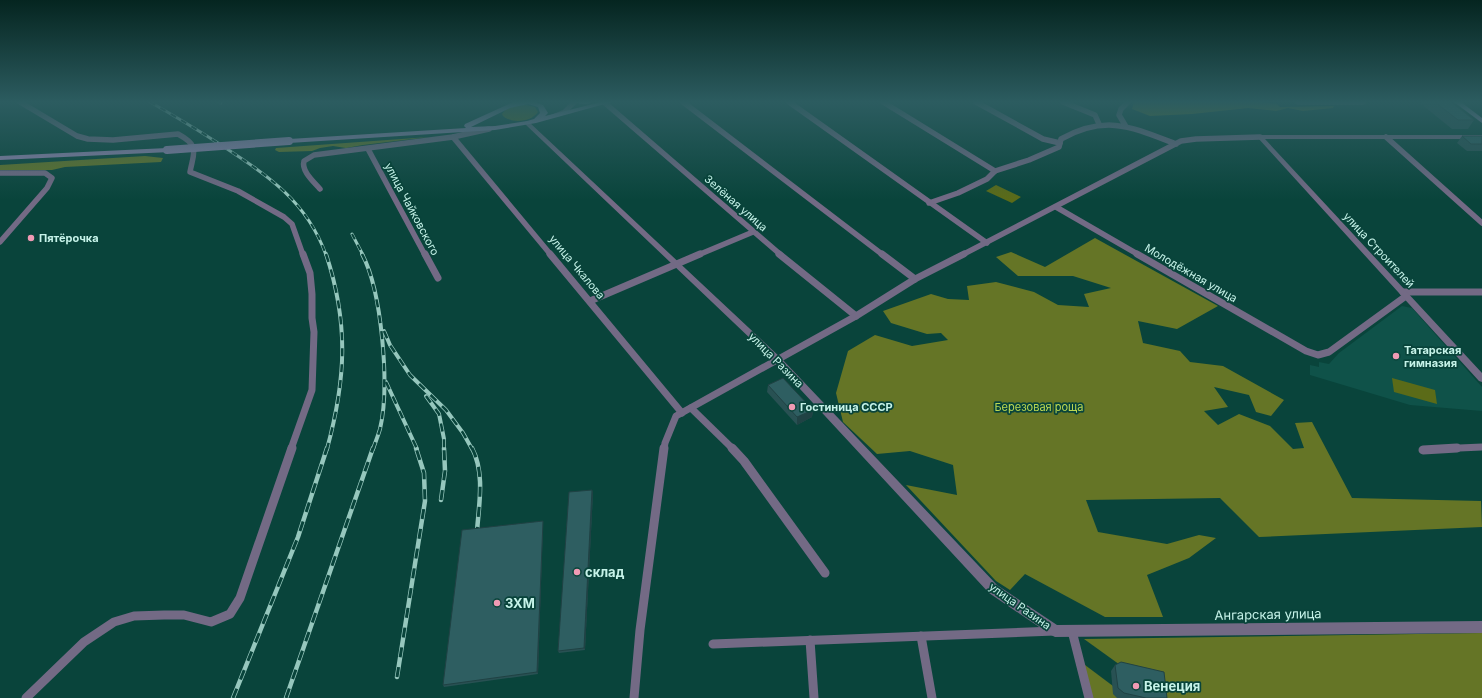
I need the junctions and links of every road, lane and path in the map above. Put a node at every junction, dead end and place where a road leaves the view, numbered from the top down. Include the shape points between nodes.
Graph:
1 (75, 135) edge
2 (171, 135) edge
3 (179, 135) edge
4 (387, 135) edge
5 (464, 135) edge
6 (541, 135) edge
7 (644, 135) edge
8 (726, 135) edge
9 (836, 135) edge
10 (937, 135) edge
11 (1035, 135) edge
12 (1068, 135) edge
13 (1151, 135) edge
14 (453, 137) junction
15 (1260, 137) junction
16 (1482, 137) edge
17 (1386, 138) junction
18 (1060, 143) junction
19 (1176, 144) junction
20 (368, 149) junction
21 (0, 158) edge
22 (995, 170) junction
23 (0, 173) edge
24 (320, 189) dead end
25 (929, 203) junction
26 (1056, 207) junction
27 (1482, 223) edge
28 (753, 232) junction
29 (0, 242) edge
30 (987, 243) junction
31 (675, 263) junction
32 (438, 278) dead end
33 (915, 279) junction
34 (1482, 292) edge
35 (1404, 294) junction
36 (590, 302) junction
37 (856, 316) junction
38 (778, 360) junction
39 (1482, 379) edge
40 (691, 408) junction
41 (682, 413) junction
42 (1482, 447) edge
43 (1423, 450) dead end
44 (825, 573) dead end
45 (1482, 627) edge
46 (1055, 631) junction
47 (1072, 631) junction
48 (921, 636) junction
49 (810, 640) junction
50 (712, 644) dead end
51 (26, 698) edge
52 (634, 698) edge
53 (814, 698) edge
54 (932, 698) edge
55 (1089, 698) edge

1 - 2 street via 100,140
3 - 51 street via 194,145 196,153 190,172 238,191 292,224 303,250 310,280 314,332 312,390 240,598 230,614 211,622 177,615 134,616 114,622 84,642
4 - 21 main road, bridge via 167,150
5 - 14 street
6 - 31 street, улица Разина
7 - 28 street, Зелёная улица
8 - 33 street
9 - 25 street
10 - 22 street
11 - 18 street
12 - 18 street via 1061,139
13 - 19 street
14 - 20 street
14 - 36 street, улица Чкалова
15 - 17 street
15 - 19 street via 1196,139
15 - 35 street, улица Строителей
16 - 17 street
17 - 27 street
18 - 22 street via 1060,148
19 - 26 street
20 - 24 street via 314,155 304,160 302,165
20 - 32 street, улица Чайковского
22 - 25 street via 987,179
23 - 29 street via 45,173 52,178 47,188
25 - 30 street
26 - 30 street
26 - 35 street, Молодёжная улица via 1306,351 1318,354 1329,352
28 - 31 street
28 - 37 street, Зелёная улица
30 - 33 street
31 - 36 street
31 - 38 street, улица Разина
33 - 37 street
34 - 35 street
35 - 39 street, улица Строителей
36 - 41 street, улица Чкалова
37 - 38 street
38 - 40 street
38 - 46 street, улица Разина via 993,589
40 - 41 street
40 - 44 street via 744,461
41 - 52 street via 676,416 665,443 640,630
42 - 43 street
45 - 47 street, Ангарская улица
46 - 47 street, Ангарская улица
46 - 48 street
47 - 55 street
48 - 49 street
48 - 54 street
49 - 50 street
49 - 53 street

